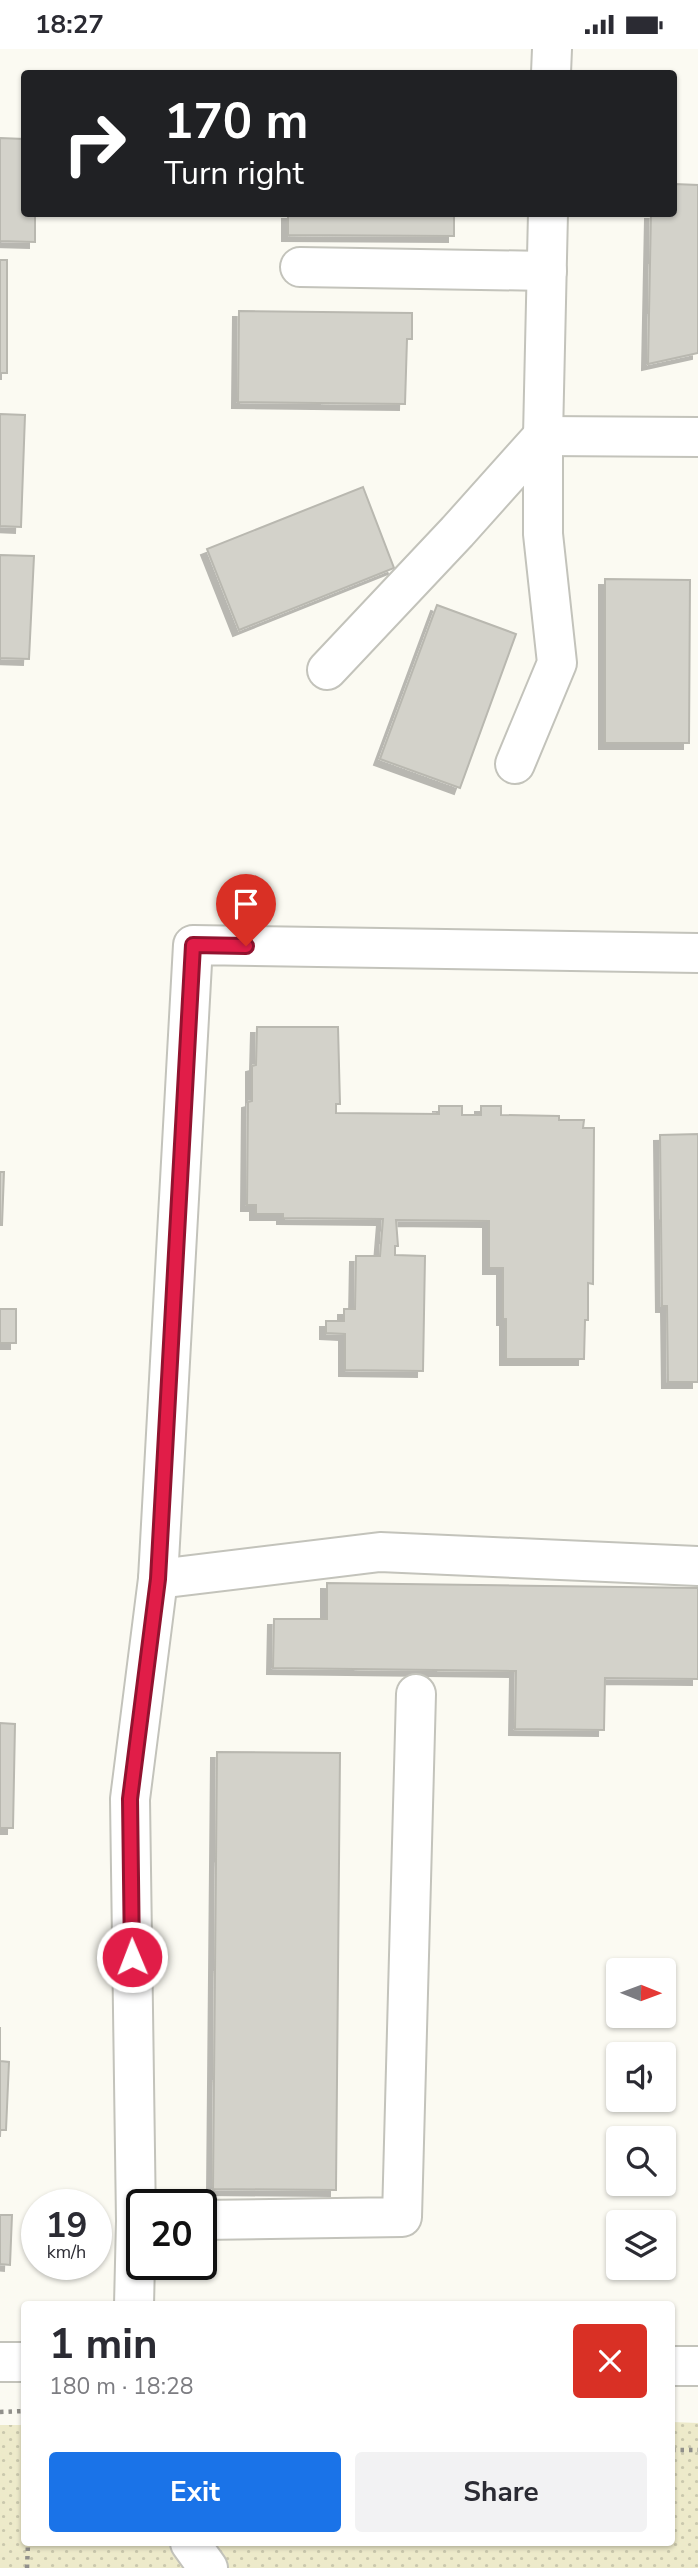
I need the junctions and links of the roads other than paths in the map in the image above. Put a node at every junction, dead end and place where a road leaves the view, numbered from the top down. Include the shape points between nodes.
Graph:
1 (552, 49) edge
2 (551, 70) edge
3 (548, 217) edge
4 (300, 267) dead end
5 (547, 271) junction
6 (542, 436) junction
7 (698, 437) edge
8 (327, 670) dead end
9 (515, 764) dead end
10 (698, 953) edge
11 (698, 1566) edge
12 (158, 1579) junction
13 (416, 1694) dead end
14 (138, 2189) edge
15 (217, 2220) edge
16 (135, 2280) edge
17 (134, 2301) edge
18 (0, 2362) edge
19 (21, 2362) edge
20 (675, 2366) edge
21 (698, 2366) edge
22 (192, 2546) edge
23 (208, 2568) edge

1 - 2 street
3 - 5 street
4 - 5 street
5 - 6 street
6 - 7 street
6 - 8 street
6 - 9 street via 543,534 557,663
10 - 12 street via 193,945
11 - 12 street via 380,1552
12 - 14 street via 130,1799
13 - 15 street via 402,2217
16 - 17 street
18 - 19 street
20 - 21 street
22 - 23 street

